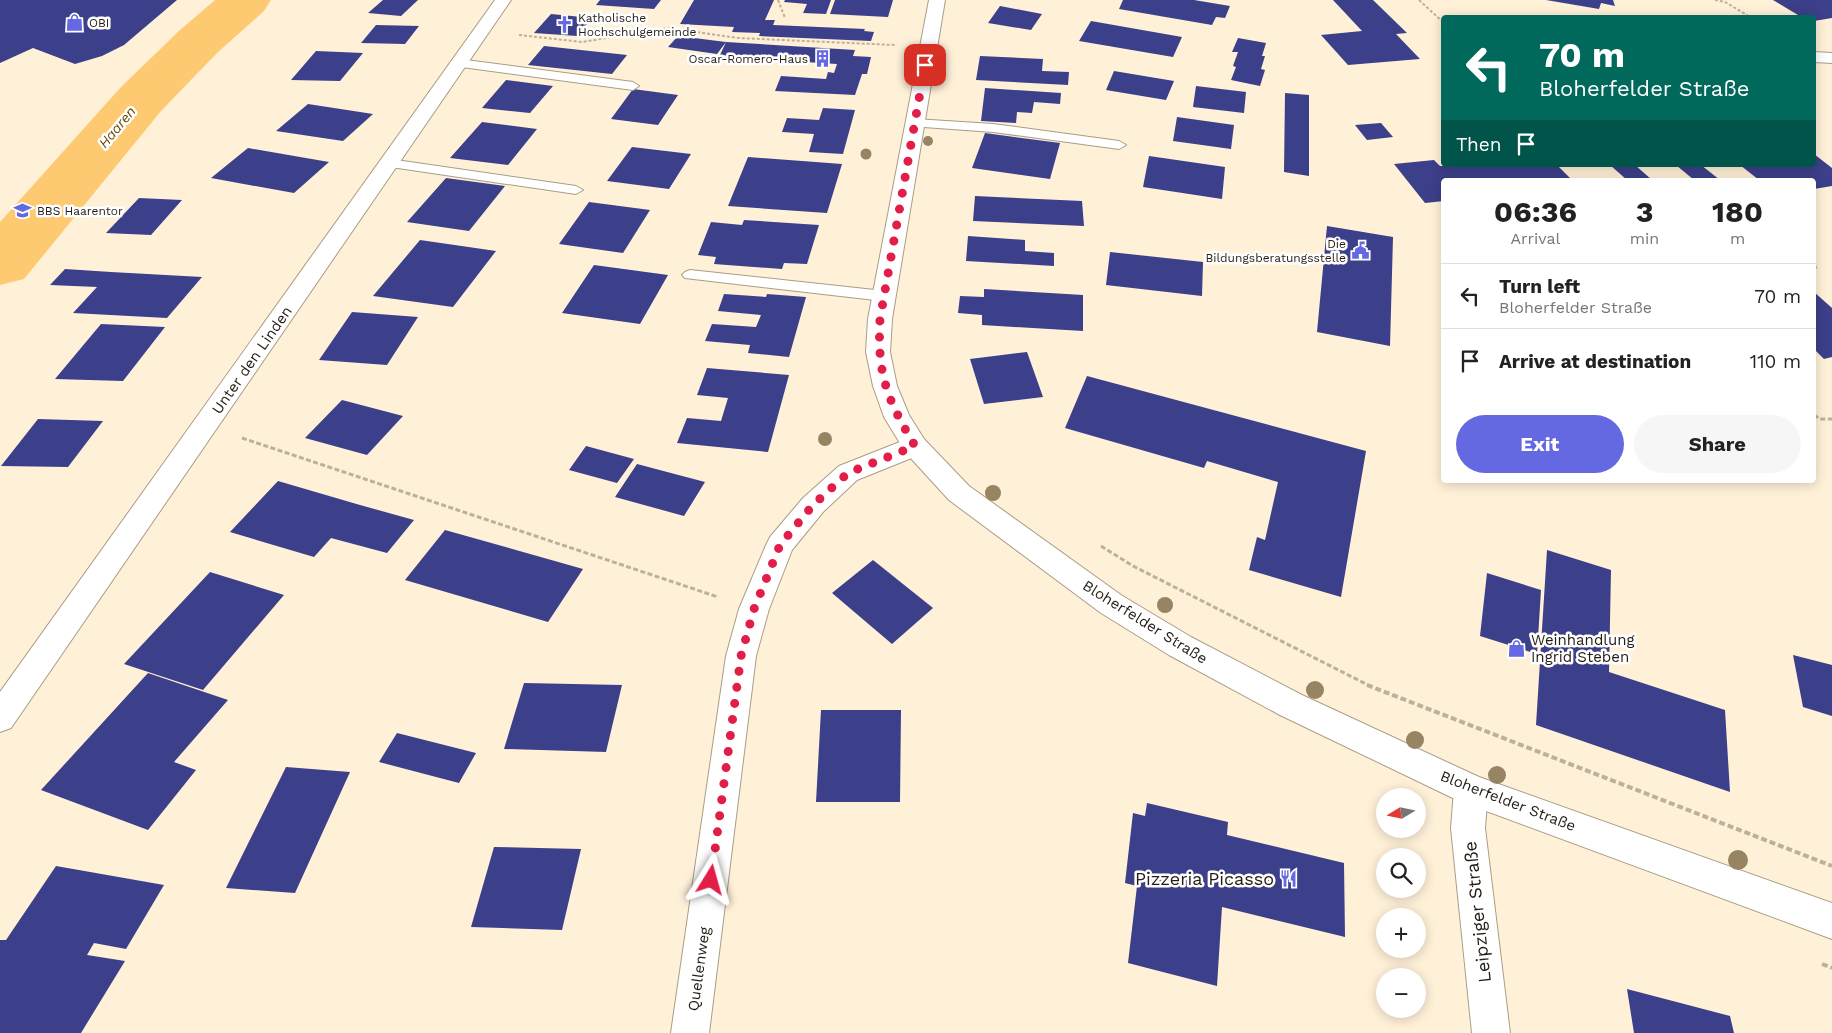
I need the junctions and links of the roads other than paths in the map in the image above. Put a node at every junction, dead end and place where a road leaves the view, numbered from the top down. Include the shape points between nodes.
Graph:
1 (503, 0) edge
2 (937, 0) edge
3 (1816, 57) edge
4 (1832, 58) edge
5 (458, 63) junction
6 (632, 86) dead end
7 (914, 123) junction
8 (1119, 145) dead end
9 (389, 162) junction
10 (576, 190) dead end
11 (690, 275) dead end
12 (884, 296) junction
13 (915, 446) junction
14 (0, 718) edge
15 (1471, 790) junction
16 (1832, 921) edge
17 (690, 1033) edge
18 (1490, 1033) edge

1 - 5 street, Unter den Linden
2 - 7 street, Bloherfelder Straße
3 - 4 street
5 - 6 lane
5 - 9 street, Unter den Linden
7 - 8 lane via 993,128
7 - 12 street, Bloherfelder Straße
9 - 10 lane
9 - 14 street, Unter den Linden
11 - 12 lane
12 - 13 street, Bloherfelder Straße via 878,352 884,386 897,417
13 - 15 street, Bloherfelder Straße via 959,493 1111,604 1180,646 1291,705
13 - 17 street, Quellenweg via 848,473 813,505 780,545 754,609 741,656
15 - 16 street, Bloherfelder Straße
15 - 18 street, Leipziger Straße via 1468,828

